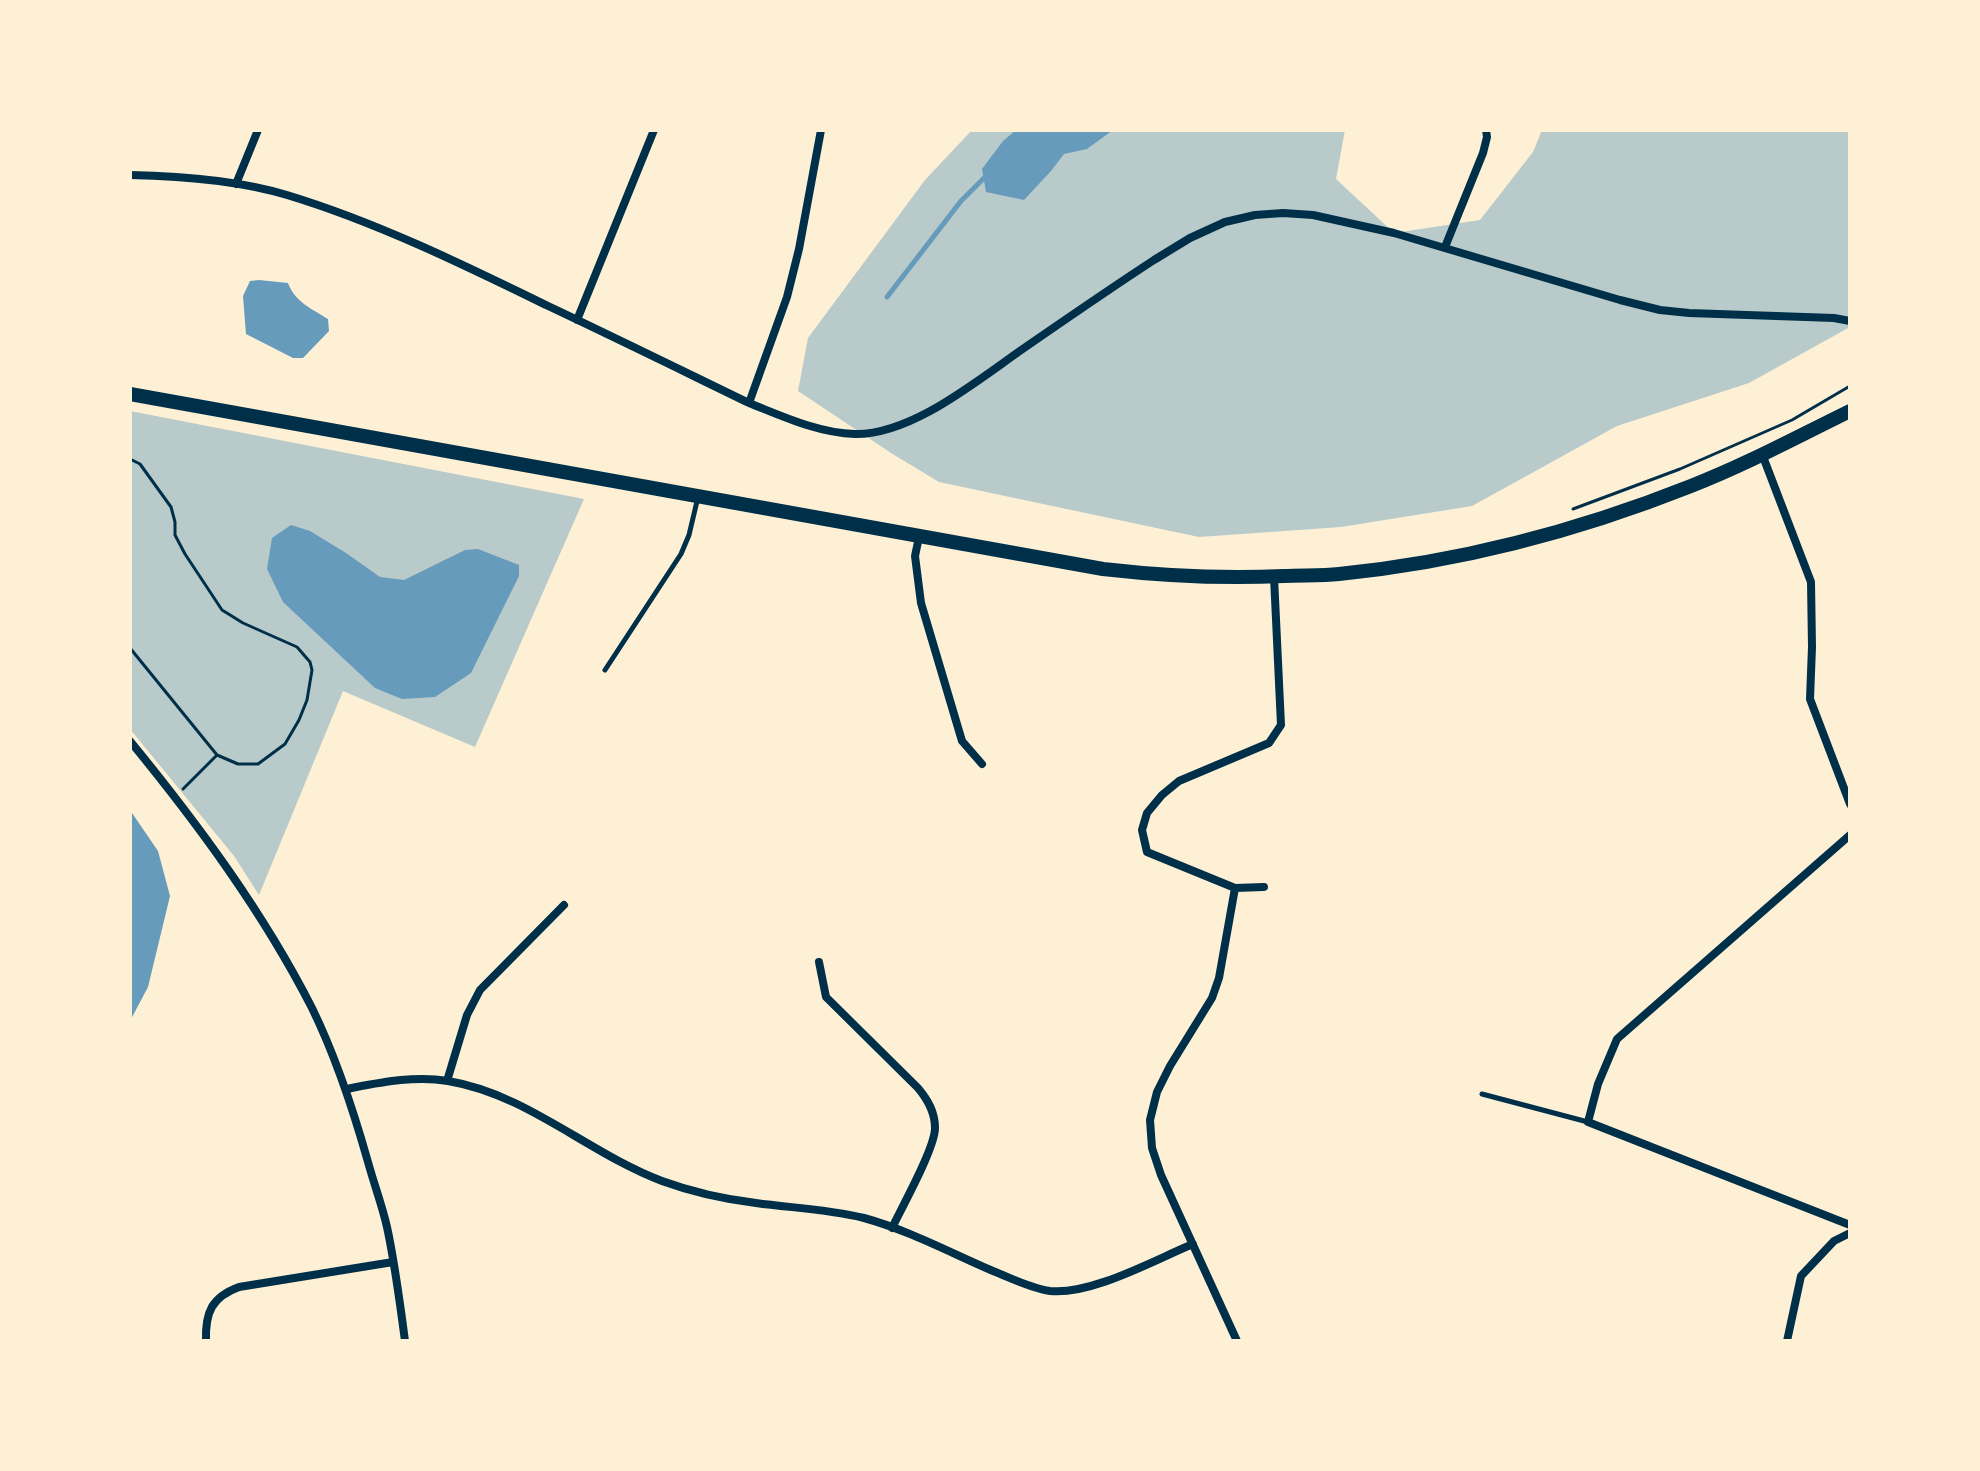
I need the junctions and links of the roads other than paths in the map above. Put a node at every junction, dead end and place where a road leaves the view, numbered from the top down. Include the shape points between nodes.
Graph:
1 (258, 130) edge
2 (654, 130) edge
3 (821, 130) edge
4 (1486, 130) edge
5 (130, 175) edge
6 (236, 184) junction
7 (1445, 247) junction
8 (577, 320) junction
9 (1850, 321) edge
10 (130, 394) edge
11 (749, 403) junction
12 (1850, 411) edge
13 (1762, 454) junction
14 (698, 497) junction
15 (919, 537) junction
16 (1274, 577) junction
17 (605, 670) dead end
18 (130, 741) edge
19 (982, 764) dead end
20 (1850, 804) edge
21 (1850, 835) edge
22 (1264, 887) dead end
23 (1235, 888) junction
24 (564, 905) dead end
25 (819, 962) dead end
26 (447, 1081) junction
27 (346, 1089) junction
28 (1482, 1094) dead end
29 (1588, 1122) junction
30 (1850, 1225) edge
31 (892, 1228) junction
32 (1850, 1233) edge
33 (1193, 1244) junction
34 (393, 1262) junction
35 (206, 1341) edge
36 (405, 1341) edge
37 (1237, 1341) edge
38 (1787, 1341) edge

1 - 6 street
2 - 8 street
3 - 11 street via 787,297
4 - 7 street via 1483,153
5 - 6 street
6 - 8 street via 349,217
7 - 9 street via 1660,310
7 - 11 street via 1342,220 1255,215 1190,238 933,410 890,429 855,434 820,428
8 - 11 street
10 - 14 main road
12 - 13 main road
13 - 16 main road via 1695,485 1570,529 1400,565
13 - 20 street via 1811,582 1810,699
14 - 15 main road
14 - 17 lane via 681,554
15 - 16 main road via 1156,575
15 - 19 street via 915,556 921,603 962,741
16 - 23 street via 1281,725 1269,743 1179,781 1147,813 1142,830 1147,852
18 - 27 street via 198,826 284,956
21 - 29 street via 1617,1039
22 - 23 street
23 - 33 street via 1212,998 1170,1066 1150,1120 1161,1175
24 - 26 street via 480,990
25 - 31 street via 826,997 918,1088 934,1116 930,1147
26 - 27 street
26 - 31 street via 497,1094 671,1184 757,1204 832,1211
27 - 34 street
28 - 29 lane
29 - 30 street
31 - 33 street via 1051,1291 1106,1281
32 - 38 street via 1834,1241 1801,1276
33 - 37 street
34 - 35 street via 226,1292 208,1314
34 - 36 street

